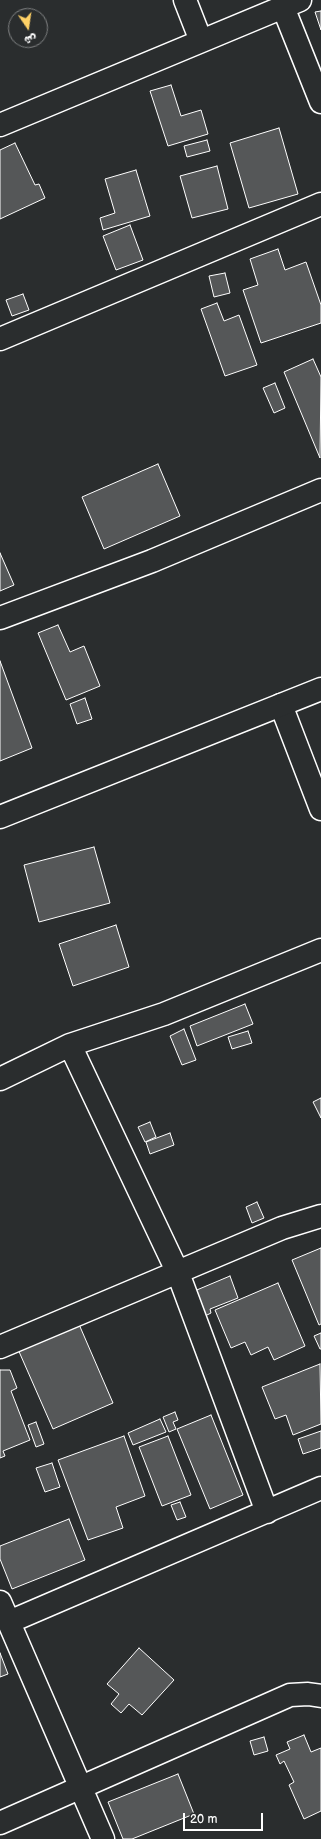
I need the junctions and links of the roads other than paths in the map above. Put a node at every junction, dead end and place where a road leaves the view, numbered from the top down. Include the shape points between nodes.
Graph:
1 (185, 0) edge
2 (291, 3) edge
3 (201, 41) junction
4 (321, 102) edge
5 (0, 125) edge
6 (321, 204) edge
7 (1, 335) edge
8 (321, 490) edge
9 (0, 618) edge
10 (321, 689) edge
11 (280, 705) junction
12 (321, 809) edge
13 (0, 817) edge
14 (321, 950) edge
15 (70, 1045) junction
16 (0, 1079) edge
17 (321, 1216) edge
18 (178, 1273) junction
19 (0, 1348) edge
20 (321, 1488) edge
21 (267, 1512) junction
22 (0, 1602) edge
23 (9, 1622) junction
24 (321, 1696) edge
25 (82, 1788) junction
26 (0, 1823) edge
27 (103, 1839) edge

1 - 3 street
2 - 3 street
2 - 4 street
3 - 5 street
6 - 7 street
8 - 9 street via 152,561
10 - 11 street
11 - 12 street
11 - 13 street
14 - 15 street via 164,1014
15 - 16 street
15 - 18 street
17 - 18 street via 282,1228
18 - 19 street
18 - 21 street
20 - 21 street
21 - 23 street
22 - 23 street
23 - 25 street
24 - 25 street via 290,1695
25 - 26 street
25 - 27 street

